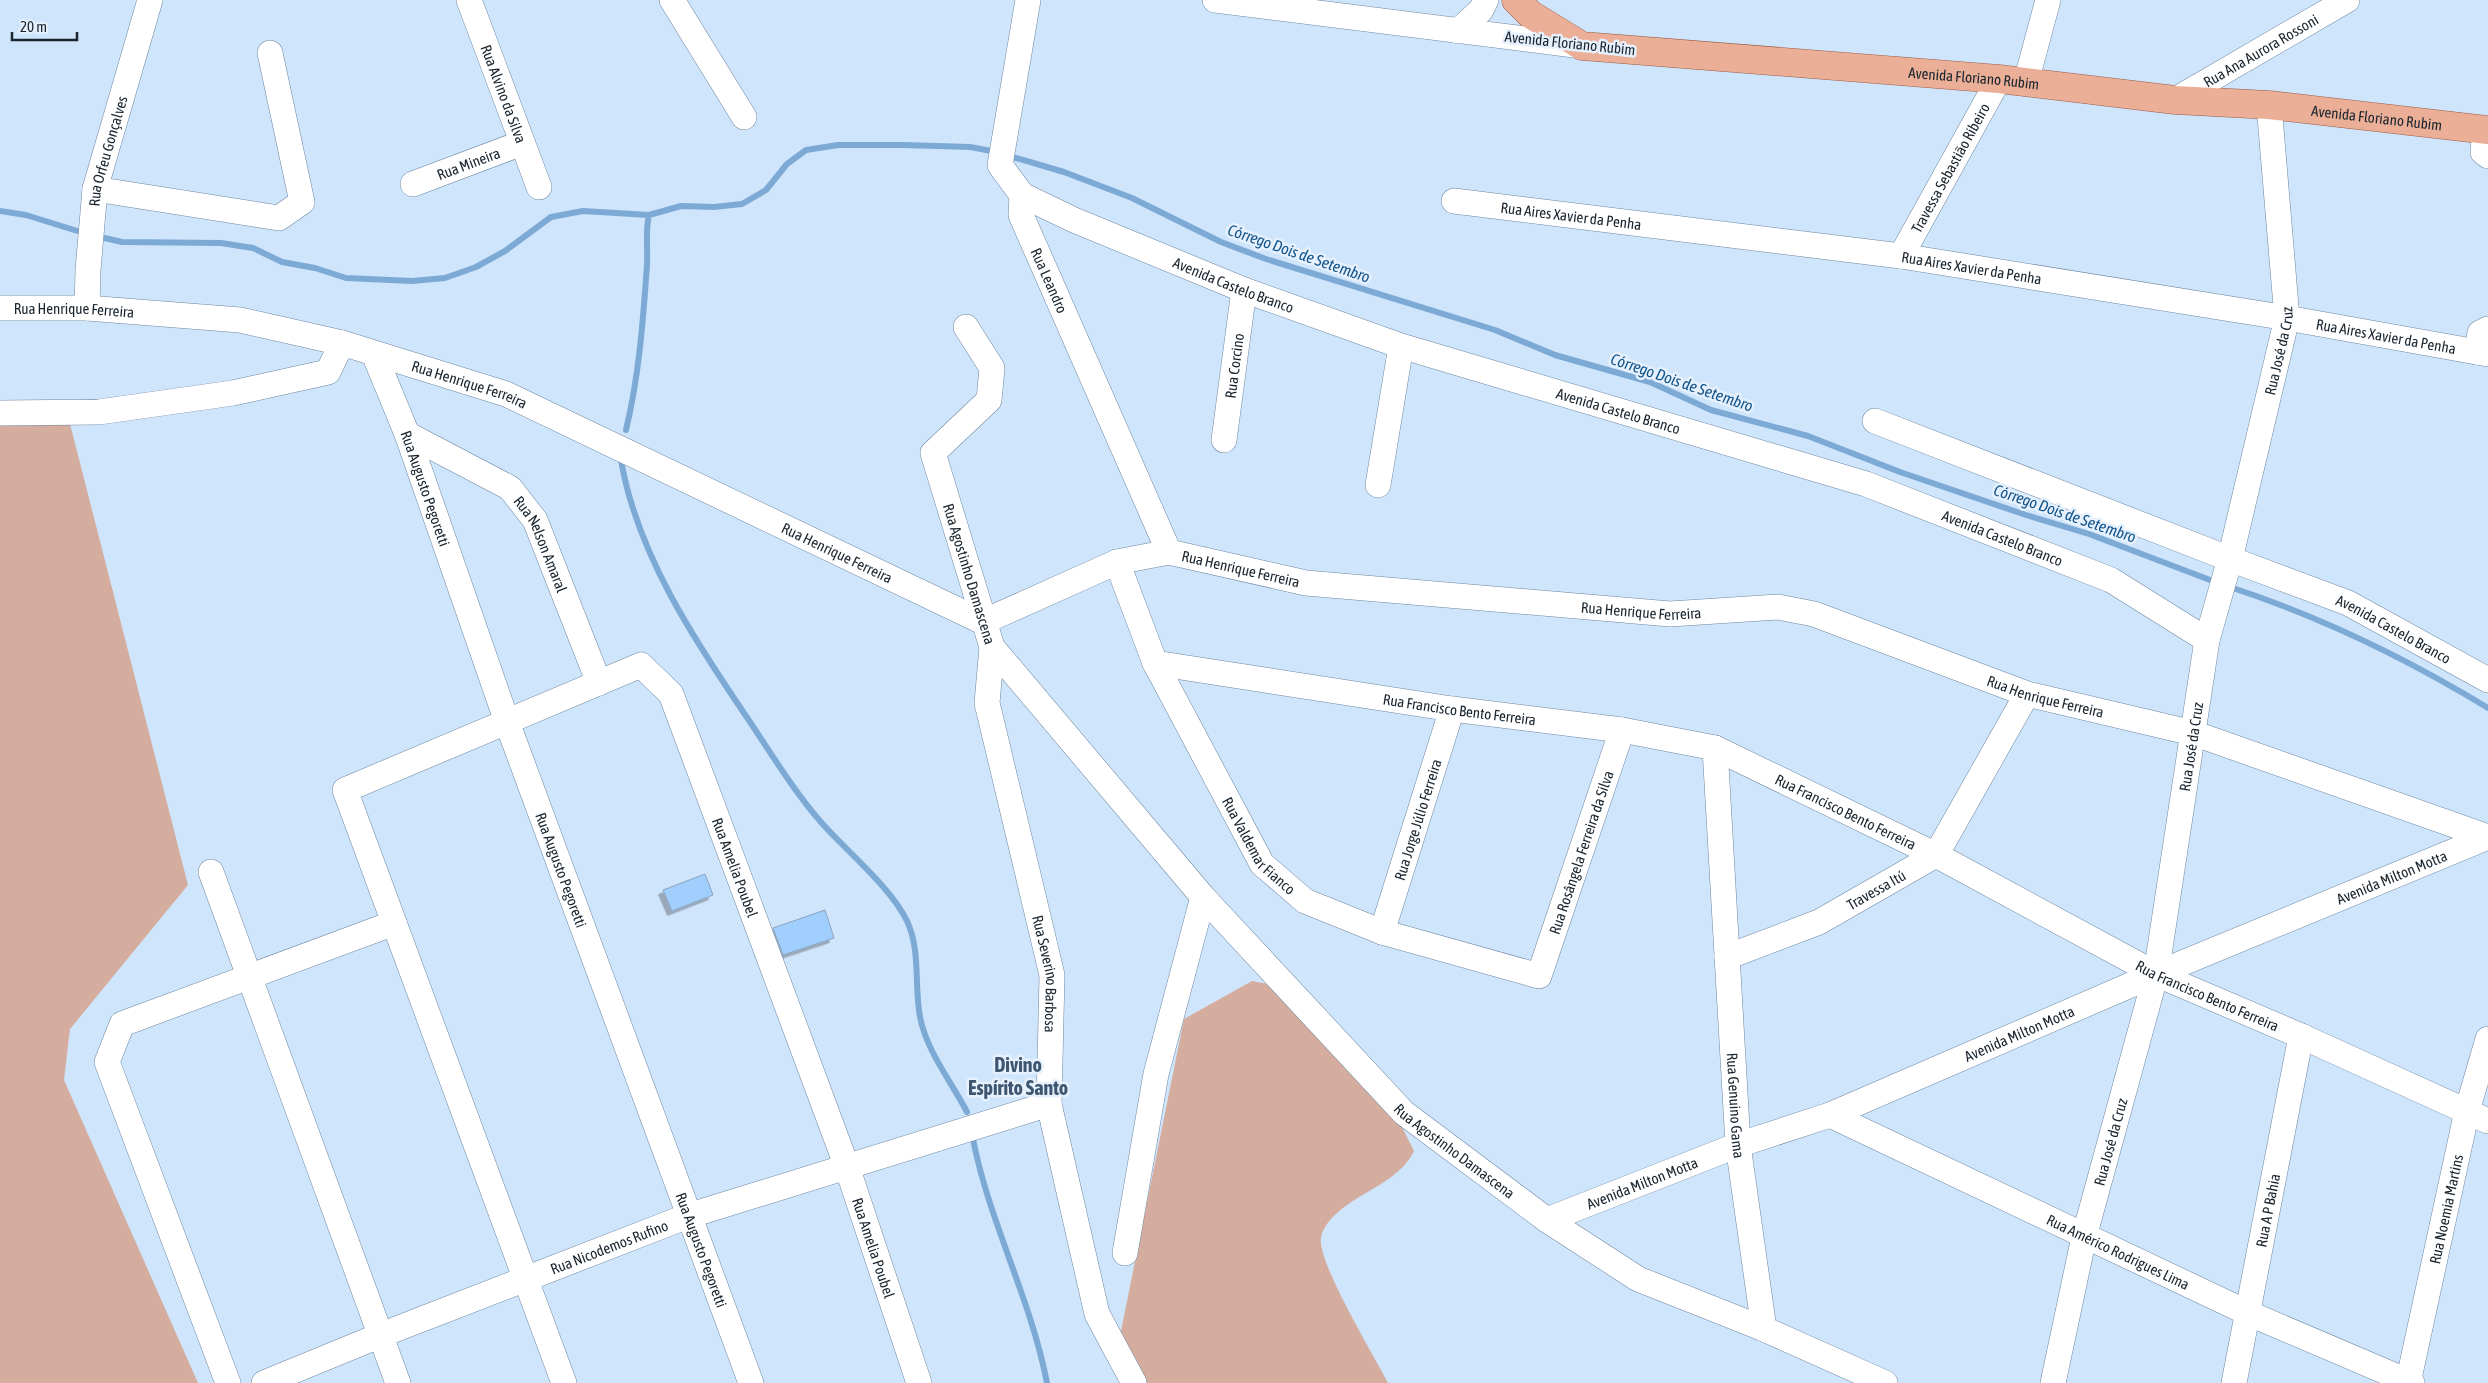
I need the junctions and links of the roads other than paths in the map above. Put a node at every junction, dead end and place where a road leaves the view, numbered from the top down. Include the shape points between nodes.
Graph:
1 (150, 0) edge
2 (469, 0) edge
3 (672, 0) edge
4 (1028, 0) edge
5 (1215, 0) edge
6 (1486, 0) edge
7 (1516, 0) edge
8 (2048, 0) edge
9 (2347, 0) edge
10 (1243, 2) edge
11 (1458, 31) junction
12 (1582, 46) junction
13 (270, 53) dead end
14 (1999, 79) junction
15 (2026, 82) junction
16 (2175, 100) junction
17 (2269, 105) junction
18 (744, 117) dead end
19 (2486, 130) edge
20 (522, 143) junction
21 (2488, 156) edge
22 (413, 184) dead end
23 (539, 188) dead end
24 (95, 190) junction
25 (1022, 195) junction
26 (1454, 201) dead end
27 (1901, 256) junction
28 (1244, 290) junction
29 (0, 308) edge
30 (87, 308) junction
31 (2288, 318) junction
32 (966, 327) dead end
33 (2488, 329) edge
34 (342, 343) junction
35 (1402, 346) junction
36 (2483, 353) edge
37 (374, 354) junction
38 (0, 413) edge
39 (1875, 421) dead end
40 (407, 434) junction
41 (1224, 440) dead end
42 (1378, 484) dead end
43 (1169, 552) junction
44 (2230, 560) junction
45 (1117, 562) junction
46 (983, 622) junction
47 (2208, 640) junction
48 (992, 647) junction
49 (1155, 664) junction
50 (2488, 680) edge
51 (599, 683) junction
52 (2027, 694) junction
53 (1452, 709) junction
54 (507, 722) junction
55 (1622, 730) junction
56 (2193, 733) junction
57 (1715, 748) junction
58 (2488, 837) edge
59 (1936, 855) junction
60 (211, 872) dead end
61 (1202, 897) junction
62 (394, 922) junction
63 (1382, 932) junction
64 (1727, 957) junction
65 (2156, 974) junction
66 (1539, 976) joint
67 (249, 977) junction
68 (2301, 1036) junction
69 (2488, 1039) edge
70 (1049, 1104) junction
71 (1830, 1115) junction
72 (2478, 1116) edge
73 (1738, 1145) junction
74 (846, 1167) junction
75 (688, 1216) junction
76 (1547, 1220) junction
77 (2084, 1237) junction
78 (1125, 1253) dead end
79 (526, 1278) junction
80 (2248, 1313) junction
81 (1764, 1329) junction
82 (381, 1335) junction
83 (2409, 1382) edge
84 (228, 1383) edge
85 (264, 1383) edge
86 (398, 1383) edge
87 (564, 1383) edge
88 (752, 1383) edge
89 (919, 1383) edge
90 (1134, 1383) edge
91 (1885, 1383) edge
92 (2053, 1383) edge
93 (2234, 1383) edge

1 - 24 street, Rua Orfeu Gonçalves
2 - 20 street, Rua Alvino da Silva
3 - 18 street
4 - 25 street via 1000,165
5 - 10 street, Avenida Floriano Rubim
6 - 11 street via 1481,10
7 - 12 main road via 1530,14
8 - 15 street
9 - 16 street, Rua Ana Aurora Rossoni
10 - 11 street, Avenida Floriano Rubim
11 - 12 street, Avenida Floriano Rubim
12 - 14 main road, Avenida Floriano Rubim
13 - 24 street via 302,202 279,218
14 - 15 main road, Avenida Floriano Rubim
14 - 27 street, Travessa Sebastião Ribeiro
15 - 16 main road, Avenida Floriano Rubim
16 - 17 main road, Avenida Floriano Rubim
17 - 19 main road, Avenida Floriano Rubim
17 - 31 street, Rua José da Cruz
19 - 21 street via 2484,152
20 - 22 street, Rua Mineira
20 - 23 street, Rua Alvino da Silva
24 - 30 street, Rua Orfeu Gonçalves
25 - 28 street, Avenida Castelo Branco via 1074,220
25 - 43 street, Rua Leandro via 1021,215
26 - 27 street, Rua Aires Xavier da Penha
27 - 31 street, Rua Aires Xavier da Penha
28 - 35 street, Avenida Castelo Branco
28 - 41 street, Rua Corcino
29 - 30 street, Rua Henrique Ferreira
30 - 34 street, Rua Henrique Ferreira via 240,320
31 - 36 street, Rua Aires Xavier da Penha
31 - 44 street, Rua José da Cruz
32 - 46 street, Rua Agostinho Damascena via 992,368 989,400 933,453
33 - 36 street via 2480,333
34 - 37 street, Rua Henrique Ferreira
34 - 38 street via 328,372 233,393 99,412
35 - 42 street
35 - 47 street, Avenida Castelo Branco via 1866,484 2111,580
37 - 40 street, Rua Augusto Pegoretti
37 - 46 street, Rua Henrique Ferreira via 506,394
39 - 44 street, Avenida Castelo Branco
40 - 51 street, Rua Nelson Amaral via 510,488 535,520
40 - 54 street, Rua Augusto Pegoretti
43 - 45 street, Rua Henrique Ferreira
43 - 52 street, Rua Henrique Ferreira via 1306,583 1670,614 1778,607 1814,614
44 - 47 street, Rua José da Cruz
44 - 50 street, Avenida Castelo Branco via 2348,603
45 - 46 street, Rua Henrique Ferreira
45 - 49 street, Rua Valdemar Fianco
46 - 48 street, Rua Agostinho Damascena
47 - 56 street, Rua José da Cruz
48 - 61 street, Rua Agostinho Damascena
48 - 70 street, Rua Severino Barbosa via 987,703 1052,975
49 - 53 street, Rua Francisco Bento Ferreira
49 - 63 street, Rua Valdemar Fianco via 1262,864 1305,901
51 - 54 street, Rua Amelia Poubel
51 - 74 street, Rua Amelia Poubel via 641,665 671,694
52 - 56 street, Rua Henrique Ferreira
52 - 59 street
53 - 55 street, Rua Francisco Bento Ferreira
53 - 63 street, Rua Jorge Júlio Ferreira
54 - 62 street, Rua Amelia Poubel via 345,790
54 - 75 street, Rua Augusto Pegoretti
55 - 57 street, Rua Francisco Bento Ferreira
55 - 66 street, Rua Rosângela Ferreira da Silva
56 - 58 street, Rua Henrique Ferreira
56 - 65 street, Rua José da Cruz
57 - 59 street, Rua Francisco Bento Ferreira
57 - 64 street, Rua Genuino Gama
58 - 65 street, Avenida Milton Motta
59 - 64 street, Travessa Itú via 1819,922
59 - 65 street, Rua Francisco Bento Ferreira
60 - 67 street
61 - 76 street, Rua Agostinho Damascena via 1404,1113
61 - 78 street via 1156,1074
62 - 67 street
62 - 79 street
63 - 66 street, Rua Valdemar Fianco
64 - 73 street, Rua Genuino Gama
65 - 68 street, Rua Francisco Bento Ferreira
65 - 71 street, Avenida Milton Motta
65 - 77 street, Rua José da Cruz
67 - 82 street
67 - 84 street via 122,1024 107,1062
68 - 72 street, Rua Francisco Bento Ferreira
68 - 80 street, Rua A P Bahia
69 - 72 street, Rua Noemia Martins
70 - 74 street, Rua Nicodemos Rufino
70 - 90 street, Rua Severino Barbosa via 1097,1314
71 - 73 street, Avenida Milton Motta
71 - 77 street, Rua Américo Rodrigues Lima
72 - 83 street, Rua Noemia Martins
73 - 76 street, Avenida Milton Motta
73 - 81 street, Rua Genuino Gama
74 - 75 street, Rua Nicodemos Rufino
74 - 89 street, Rua Amelia Poubel
75 - 79 street, Rua Nicodemos Rufino
75 - 88 street, Rua Augusto Pegoretti
76 - 81 street, Rua Agostinho Damascena via 1638,1279
77 - 80 street, Rua Américo Rodrigues Lima
77 - 92 street, Rua José da Cruz
79 - 82 street, Rua Nicodemos Rufino
79 - 87 street
80 - 83 street, Rua Américo Rodrigues Lima
80 - 93 street, Rua A P Bahia
81 - 91 street
82 - 85 street, Rua Nicodemos Rufino
82 - 86 street

